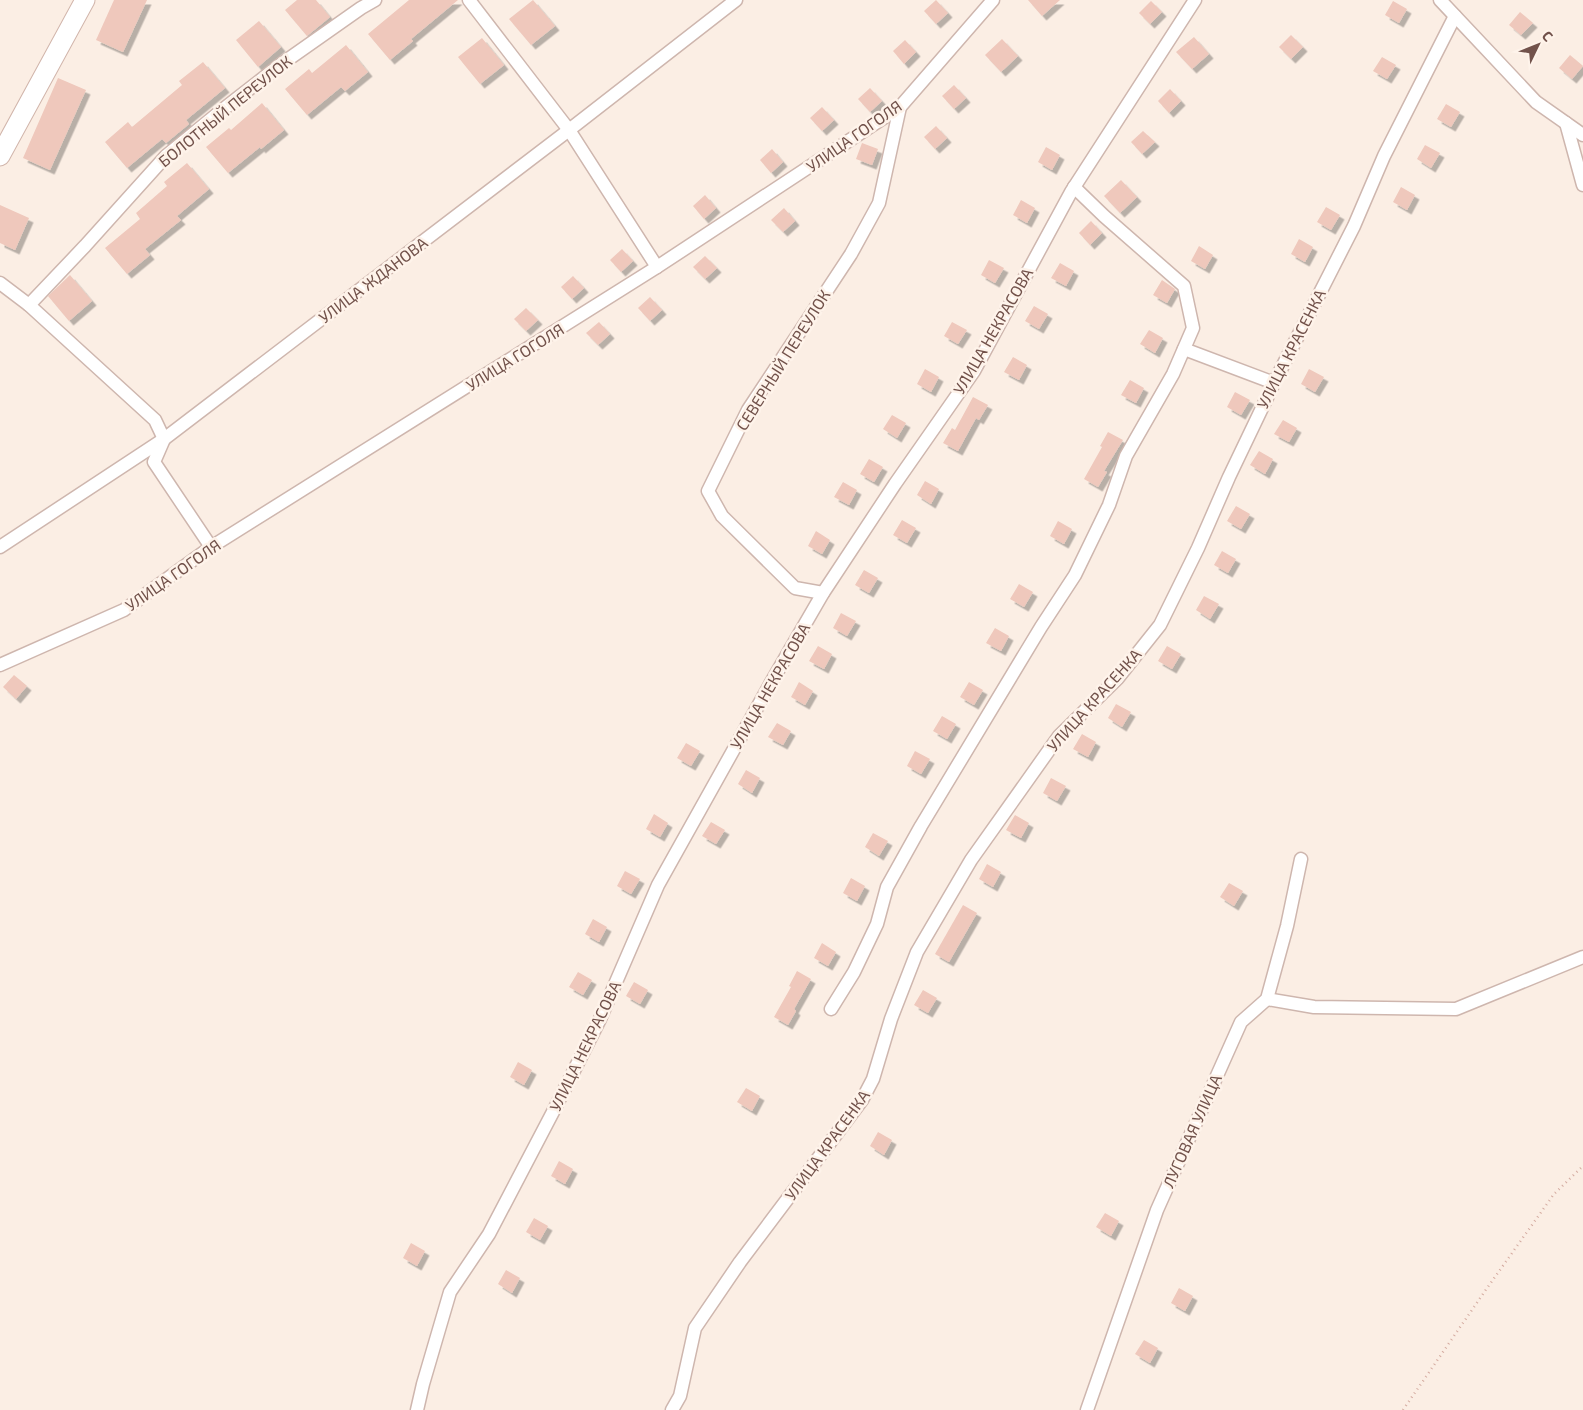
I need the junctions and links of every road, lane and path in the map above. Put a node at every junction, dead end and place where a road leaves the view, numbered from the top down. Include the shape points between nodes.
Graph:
1 (375, 0) edge
2 (469, 0) edge
3 (736, 0) edge
4 (993, 0) edge
5 (1196, 0) edge
6 (1440, 0) edge
7 (83, 1) edge
8 (1455, 16) junction
9 (900, 107) junction
10 (1566, 123) junction
11 (569, 130) junction
12 (1583, 135) edge
13 (0, 156) edge
14 (1583, 186) edge
15 (1074, 188) junction
16 (657, 267) junction
17 (0, 283) edge
18 (29, 306) junction
19 (1184, 349) junction
20 (1274, 383) junction
21 (164, 439) junction
22 (0, 547) edge
23 (212, 547) junction
24 (823, 593) junction
25 (0, 665) edge
26 (1301, 859) dead end
27 (1583, 957) edge
28 (1267, 999) junction
29 (831, 1009) dead end
30 (1583, 1166) edge
31 (417, 1410) edge
32 (672, 1410) edge
33 (1087, 1410) edge
34 (1403, 1410) edge

1 - 18 street, БОЛОТНЫЙ ПЕРЕУЛОК via 280,65 166,156
2 - 11 street
3 - 11 street, УЛИЦА ЖДАНОВА
4 - 9 street, УЛИЦА ГОГОЛЯ
5 - 15 street, УЛИЦА НЕКРАСОВА
6 - 8 street
7 - 13 street
8 - 10 street via 1536,102
8 - 20 street, УЛИЦА КРАСЕНКА
9 - 16 street, УЛИЦА ГОГОЛЯ
9 - 24 street, СЕВЕРНЫЙ ПЕРЕУЛОК via 879,203 851,254 748,410 708,491 722,516 795,588
10 - 12 street
10 - 14 street
11 - 16 street
11 - 21 street, УЛИЦА ЖДАНОВА
15 - 19 street via 1184,286 1193,328
15 - 24 street, УЛИЦА НЕКРАСОВА via 974,371
16 - 23 street, УЛИЦА ГОГОЛЯ
17 - 18 street
18 - 21 street via 155,420
19 - 20 street
19 - 29 street via 1126,456 1109,505 1075,576 921,826 888,888 877,924 854,972
20 - 32 street, УЛИЦА КРАСЕНКА via 1160,625 1117,679 1059,736 971,860 917,952 890,1019 866,1093 695,1328 680,1396
21 - 22 street, УЛИЦА ЖДАНОВА
21 - 23 street via 154,462
23 - 25 street, УЛИЦА ГОГОЛЯ via 124,610
24 - 31 street, УЛИЦА НЕКРАСОВА via 658,884 600,1019 555,1108 489,1234 450,1292
26 - 28 street
27 - 28 street via 1456,1009 1314,1007
28 - 33 street, ЛУГОВАЯ УЛИЦА via 1241,1022 1157,1210
30 - 34 path via 1554,1194

